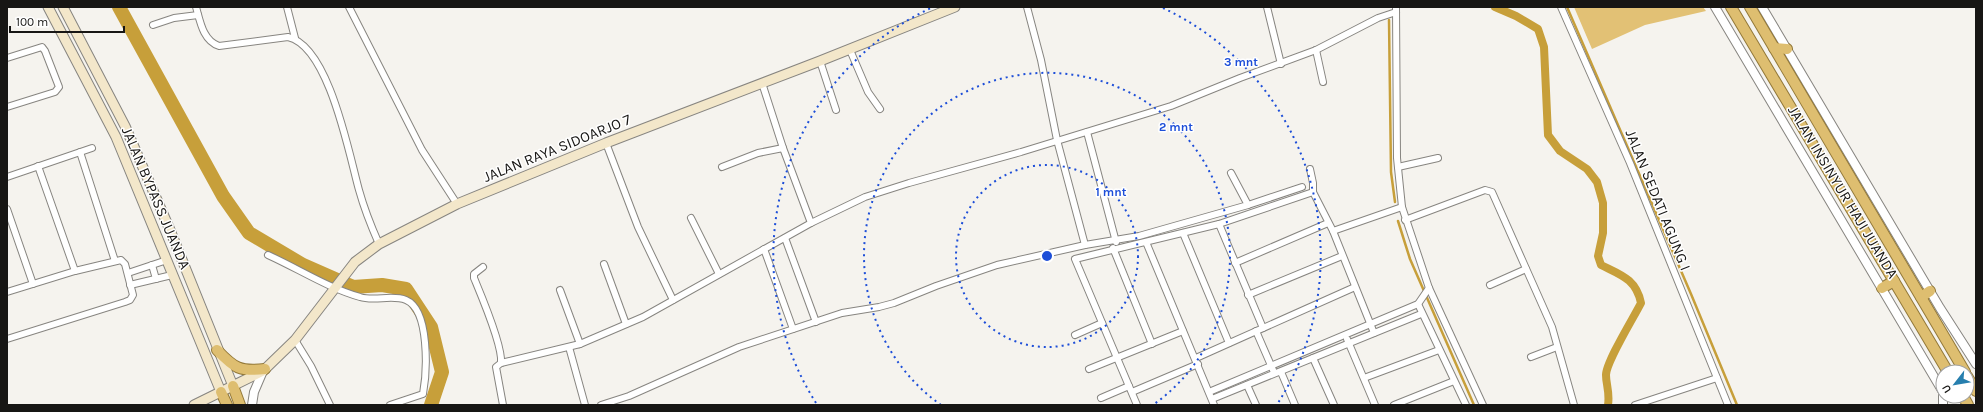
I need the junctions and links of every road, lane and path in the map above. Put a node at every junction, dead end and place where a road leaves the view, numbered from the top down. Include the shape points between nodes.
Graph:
1 (48, 7) edge
2 (63, 7) edge
3 (196, 7) edge
4 (287, 7) edge
5 (349, 7) edge
6 (955, 7) edge
7 (1027, 7) edge
8 (1267, 7) edge
9 (1561, 7) edge
10 (1715, 7) edge
11 (1731, 7) edge
12 (1750, 7) edge
13 (1762, 7) edge
14 (1396, 10) edge
15 (198, 15) junction
16 (153, 25) dead end
17 (295, 38) junction
18 (1774, 48) junction
19 (1787, 49) junction
20 (850, 50) junction
21 (1316, 50) junction
22 (7, 58) edge
23 (820, 62) junction
24 (1281, 64) junction
25 (1322, 82) dead end
26 (762, 84) junction
27 (7, 107) edge
28 (880, 109) dead end
29 (836, 110) dead end
30 (1087, 132) junction
31 (1057, 140) junction
32 (606, 143) junction
33 (92, 148) dead end
34 (783, 148) junction
35 (80, 152) junction
36 (1438, 158) dead end
37 (38, 166) junction
38 (722, 167) dead end
39 (1398, 167) junction
40 (1310, 169) dead end
41 (1231, 173) dead end
42 (7, 177) edge
43 (1302, 187) dead end
44 (1312, 192) junction
45 (457, 204) junction
46 (1248, 205) junction
47 (1402, 207) junction
48 (7, 209) edge
49 (691, 218) dead end
50 (1405, 220) junction
51 (811, 223) junction
52 (1328, 223) junction
53 (1219, 224) junction
54 (1333, 231) junction
55 (1183, 233) junction
56 (786, 238) junction
57 (1116, 238) junction
58 (1146, 242) junction
59 (378, 244) junction
60 (1085, 245) junction
61 (1115, 248) junction
62 (764, 249) junction
63 (268, 255) dead end
64 (1342, 256) junction
65 (167, 260) junction
66 (115, 261) junction
67 (1235, 263) junction
68 (604, 264) dead end
69 (152, 265) junction
70 (483, 267) dead end
71 (1526, 269) junction
72 (75, 271) junction
73 (128, 273) junction
74 (719, 274) junction
75 (172, 275) junction
76 (156, 279) junction
77 (1894, 281) junction
78 (33, 284) junction
79 (130, 285) junction
80 (1490, 285) dead end
81 (336, 287) junction
82 (1355, 287) junction
83 (1882, 288) junction
84 (1427, 289) junction
85 (560, 290) dead end
86 (1930, 291) junction
87 (7, 292) edge
88 (1248, 295) junction
89 (1921, 297) junction
90 (673, 300) junction
91 (1419, 302) junction
92 (1422, 314) junction
93 (816, 322) junction
94 (1102, 323) junction
95 (1370, 323) junction
96 (626, 324) junction
97 (1263, 328) junction
98 (793, 329) junction
99 (1184, 331) junction
100 (1256, 331) junction
101 (1374, 332) junction
102 (1345, 334) junction
103 (1075, 335) dead end
104 (7, 339) edge
105 (295, 340) junction
106 (1349, 342) junction
107 (1229, 343) junction
108 (580, 344) junction
109 (1152, 344) junction
110 (569, 347) junction
111 (1557, 347) junction
112 (217, 350) junction
113 (1439, 350) junction
114 (1117, 357) junction
115 (1532, 357) dead end
116 (1313, 358) junction
117 (1197, 361) junction
118 (501, 363) junction
119 (1943, 364) edge
120 (1960, 364) edge
121 (1976, 364) edge
122 (1272, 367) junction
123 (1089, 368) dead end
124 (264, 370) junction
125 (1281, 372) junction
126 (1274, 374) junction
127 (1364, 378) junction
128 (1717, 378) junction
129 (1935, 378) edge
130 (1454, 381) junction
131 (1247, 385) junction
132 (233, 386) junction
133 (1129, 386) junction
134 (221, 392) junction
135 (1132, 392) junction
136 (1209, 392) junction
137 (1101, 398) dead end
138 (1213, 402) edge
139 (194, 405) edge
140 (227, 405) edge
141 (240, 405) edge
142 (252, 405) edge
143 (330, 405) edge
144 (390, 405) edge
145 (503, 405) edge
146 (585, 405) edge
147 (601, 405) edge
148 (1137, 405) edge
149 (1256, 405) edge
150 (1295, 405) edge
151 (1334, 405) edge
152 (1375, 405) edge
153 (1394, 405) edge
154 (1466, 405) edge
155 (1483, 405) edge
156 (1574, 405) edge
157 (1635, 405) edge
158 (1728, 405) edge

1 - 65 main road, JALAN BYPASS JUANDA via 112,130
2 - 112 main road, JALAN BYPASS JUANDA via 125,126 170,230
3 - 15 street
4 - 17 street
5 - 45 street via 422,150
6 - 20 main road, JALAN RAYA SIDOARJO 7
7 - 31 street
8 - 24 street
9 - 128 street, JALAN SEDATI AGUNG I via 1630,164
10 - 83 street, JALAN INSINYUR HAJI JUANDA
11 - 77 highway, JALAN INSINYUR HAJI JUANDA
12 - 18 highway, JALAN INSINYUR HAJI JUANDA
13 - 19 street, JALAN INSINYUR HAJI JUANDA
14 - 21 street
14 - 39 street
15 - 16 street via 174,18
15 - 17 street via 208,40 219,46 283,37
17 - 59 street via 314,58 337,106 359,190
18 - 19 highway
18 - 89 highway, JALAN INSINYUR HAJI JUANDA
19 - 86 street, JALAN INSINYUR HAJI JUANDA
20 - 23 main road, JALAN RAYA SIDOARJO 7
20 - 28 street via 868,92
21 - 24 street
21 - 25 street
22 - 27 street via 42,47 59,88 55,92
23 - 26 main road, JALAN RAYA SIDOARJO 7
23 - 29 street
24 - 30 street via 1171,106
26 - 32 main road, JALAN RAYA SIDOARJO 7
26 - 34 street
30 - 31 street
30 - 57 street
31 - 51 street via 870,195
31 - 60 street
32 - 45 main road, JALAN RAYA SIDOARJO 7
32 - 90 street via 638,228
33 - 35 street
34 - 38 street via 758,153
34 - 51 street
35 - 37 street
35 - 66 street
36 - 39 street
37 - 42 street
37 - 72 street
39 - 47 street
40 - 44 street
41 - 46 street
43 - 46 street
44 - 52 street
44 - 53 street
45 - 59 main road, JALAN RAYA SIDOARJO 7
46 - 57 street via 1146,234
47 - 50 street
47 - 54 street
48 - 78 street
49 - 74 street
50 - 71 street via 1486,190 1491,191
50 - 84 street
51 - 56 street
52 - 54 street
52 - 67 street
53 - 55 street
53 - 67 street
54 - 64 street
55 - 58 street
55 - 107 street
56 - 62 street
56 - 93 street
57 - 60 street
57 - 61 street
58 - 61 street
58 - 99 street
59 - 81 main road, JALAN RAYA SIDOARJO 7 via 355,262
60 - 93 street via 997,265 894,303 842,313
61 - 94 street via 1074,260
61 - 109 street
62 - 74 street
62 - 98 street
63 - 81 street
64 - 82 street
64 - 88 street
65 - 69 street
65 - 75 main road, JALAN BYPASS JUANDA
66 - 72 street
66 - 73 street via 124,262
67 - 88 street
68 - 96 street
69 - 73 street
69 - 76 street
70 - 118 street via 474,274 474,278 488,313 501,355
71 - 80 street
71 - 111 street via 1552,327
72 - 78 street
73 - 79 street
74 - 90 street
75 - 76 street
75 - 134 main road, JALAN BYPASS JUANDA
76 - 79 street
77 - 83 highway
77 - 119 highway, JALAN INSINYUR HAJI JUANDA
78 - 87 street
79 - 104 street via 133,295 130,300
81 - 105 main road, JALAN RAYA SIDOARJO 7
81 - 144 street via 372,300 404,299 414,306 420,315 427,371 423,394
82 - 95 street
82 - 97 street
83 - 129 street, JALAN INSINYUR HAJI JUANDA
84 - 91 street
84 - 155 street
85 - 108 street
86 - 89 highway
86 - 121 street, JALAN INSINYUR HAJI JUANDA
88 - 97 street
89 - 120 highway, JALAN INSINYUR HAJI JUANDA
90 - 96 street
91 - 92 street
91 - 95 street
92 - 101 street
92 - 113 street
93 - 98 street
94 - 103 street
94 - 114 street
95 - 101 street
95 - 102 street
96 - 108 street
97 - 100 street
98 - 147 street via 739,347 629,396
99 - 109 street
99 - 117 street
100 - 107 street
100 - 122 street
101 - 106 street
102 - 106 street
102 - 122 street
105 - 124 main road, JALAN RAYA SIDOARJO 7
105 - 143 street
106 - 116 street
106 - 127 street
107 - 117 street
108 - 110 street
109 - 114 street
110 - 118 street
110 - 146 street
111 - 115 street
111 - 156 street
112 - 124 highway via 242,370
112 - 132 main road, JALAN BYPASS JUANDA
113 - 127 street
113 - 130 street
114 - 123 street
114 - 133 street
116 - 125 street
116 - 151 street
117 - 135 street
117 - 136 street
118 - 145 street via 496,366
122 - 126 street
122 - 136 street
124 - 132 main road, JALAN RAYA SIDOARJO 7
124 - 142 street via 254,392
125 - 126 street
125 - 150 street
126 - 131 street
127 - 152 street
128 - 157 street
128 - 158 street, JALAN SEDATI AGUNG I
130 - 153 street
130 - 154 street
131 - 138 street
131 - 149 street
132 - 134 main road, JALAN RAYA SIDOARJO 7
132 - 141 highway, JALAN BYPASS JUANDA
133 - 135 street
133 - 137 street
134 - 139 main road, JALAN RAYA SIDOARJO 7
134 - 140 highway, JALAN BYPASS JUANDA
135 - 148 street
136 - 138 street

